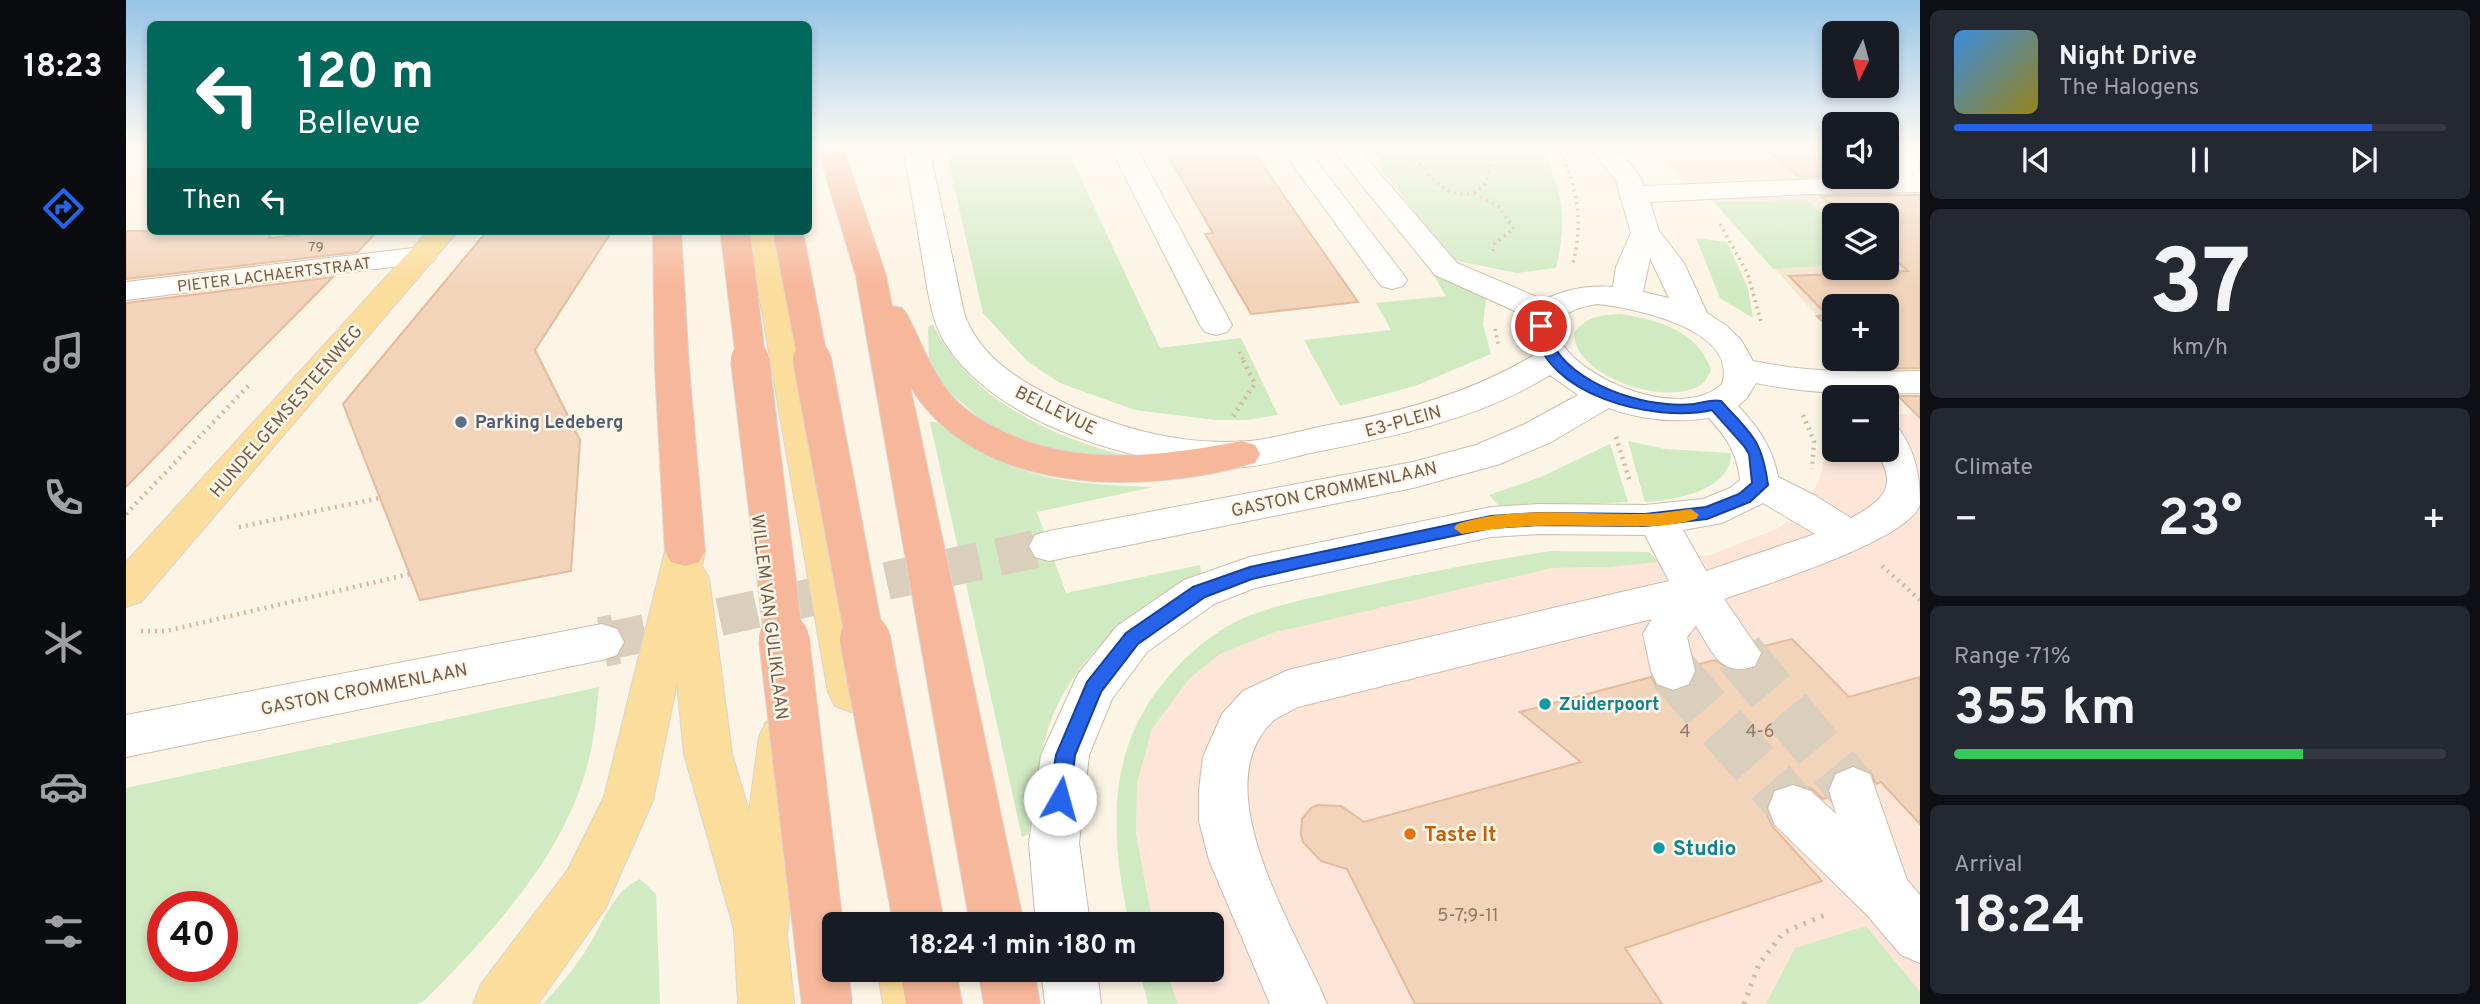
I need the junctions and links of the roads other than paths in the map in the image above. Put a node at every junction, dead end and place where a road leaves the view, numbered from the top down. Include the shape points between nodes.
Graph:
1 (845, 194) edge
2 (925, 194) edge
3 (1149, 194) edge
4 (1328, 194) edge
5 (1384, 194) edge
6 (1655, 194) edge
7 (1634, 195) joint
8 (1645, 233) junction
9 (667, 235) edge
10 (722, 235) edge
11 (735, 235) edge
12 (762, 235) edge
13 (789, 235) edge
14 (433, 244) edge
15 (871, 276) junction
16 (1392, 280) dead end
17 (126, 291) edge
18 (1627, 297) junction
19 (1546, 313) junction
20 (1695, 320) junction
21 (1225, 334) road end
22 (1553, 358) junction
23 (1740, 369) junction
24 (1920, 382) edge
25 (1894, 385) edge
26 (1822, 387) edge
27 (1591, 402) junction
28 (1716, 404) junction
29 (1242, 454) junction
30 (1899, 458) edge
31 (1775, 492) junction
32 (1651, 519) junction
33 (1850, 537) junction
34 (1049, 546) tunnel mouth
35 (685, 551) junction
36 (126, 590) edge
37 (1698, 591) junction
38 (602, 642) tunnel mouth
39 (1739, 653) tunnel mouth
40 (1673, 671) tunnel mouth
41 (126, 736) edge
42 (1853, 790) tunnel mouth
43 (1793, 808) tunnel mouth
44 (1885, 896) junction
45 (894, 912) edge
46 (917, 912) edge
47 (995, 912) edge
48 (1062, 912) edge
49 (760, 934) junction
50 (1920, 936) edge
51 (907, 982) edge
52 (930, 982) edge
53 (1008, 982) edge
54 (1070, 982) edge
55 (501, 1004) edge
56 (766, 1004) edge
57 (827, 1004) edge
58 (911, 1004) edge
59 (934, 1004) edge
60 (1012, 1004) edge
61 (1073, 1004) edge
62 (1300, 1004) edge

1 - 15 highway
2 - 29 street, BELLEVUE via 947,307 962,343 1006,386 1108,435
3 - 21 street
4 - 16 street
5 - 19 street via 1446,269
6 - 7 street
7 - 8 street
8 - 18 street via 1630,267
8 - 20 street via 1669,263
9 - 35 highway
10 - 49 main road, WILLEM VAN GULIKLAAN via 784,728
11 - 57 highway, bridge
12 - 45 main road
13 - 46 highway, bridge
14 - 17 street, PIETER LACHAERTSTRAAT
14 - 36 main road, HUNDELGEMSESTEENWEG
15 - 29 highway via 925,385 941,407 992,443 1072,468 1122,472
15 - 47 highway
18 - 19 street via 1574,298
18 - 20 street
19 - 22 street via 1542,341
20 - 23 street via 1725,343
22 - 27 street
22 - 29 street, E3-PLEIN via 1522,379 1427,417
23 - 26 street
23 - 28 street via 1735,391
24 - 25 street
27 - 28 street via 1693,410
27 - 34 street, GASTON CROMMENLAAN via 1538,433 1487,455 1413,475
28 - 31 street via 1750,443
30 - 33 street via 1906,479 1904,499 1889,515
31 - 32 street via 1707,513
31 - 33 street
32 - 37 street
32 - 48 street via 1491,522 1250,573 1199,592 1132,639 1094,688 1065,755 1054,843
33 - 37 street
35 - 49 main road via 708,754
35 - 55 main road via 628,800 586,890
37 - 39 street
37 - 40 street via 1665,634
37 - 62 street via 1288,690 1259,705 1239,729 1227,757 1224,821 1235,860
38 - 41 street, GASTON CROMMENLAAN
42 - 44 street
43 - 44 street
44 - 50 street
49 - 56 main road, WILLEM VAN GULIKLAAN
51 - 58 main road
52 - 59 highway
53 - 60 highway
54 - 61 street

